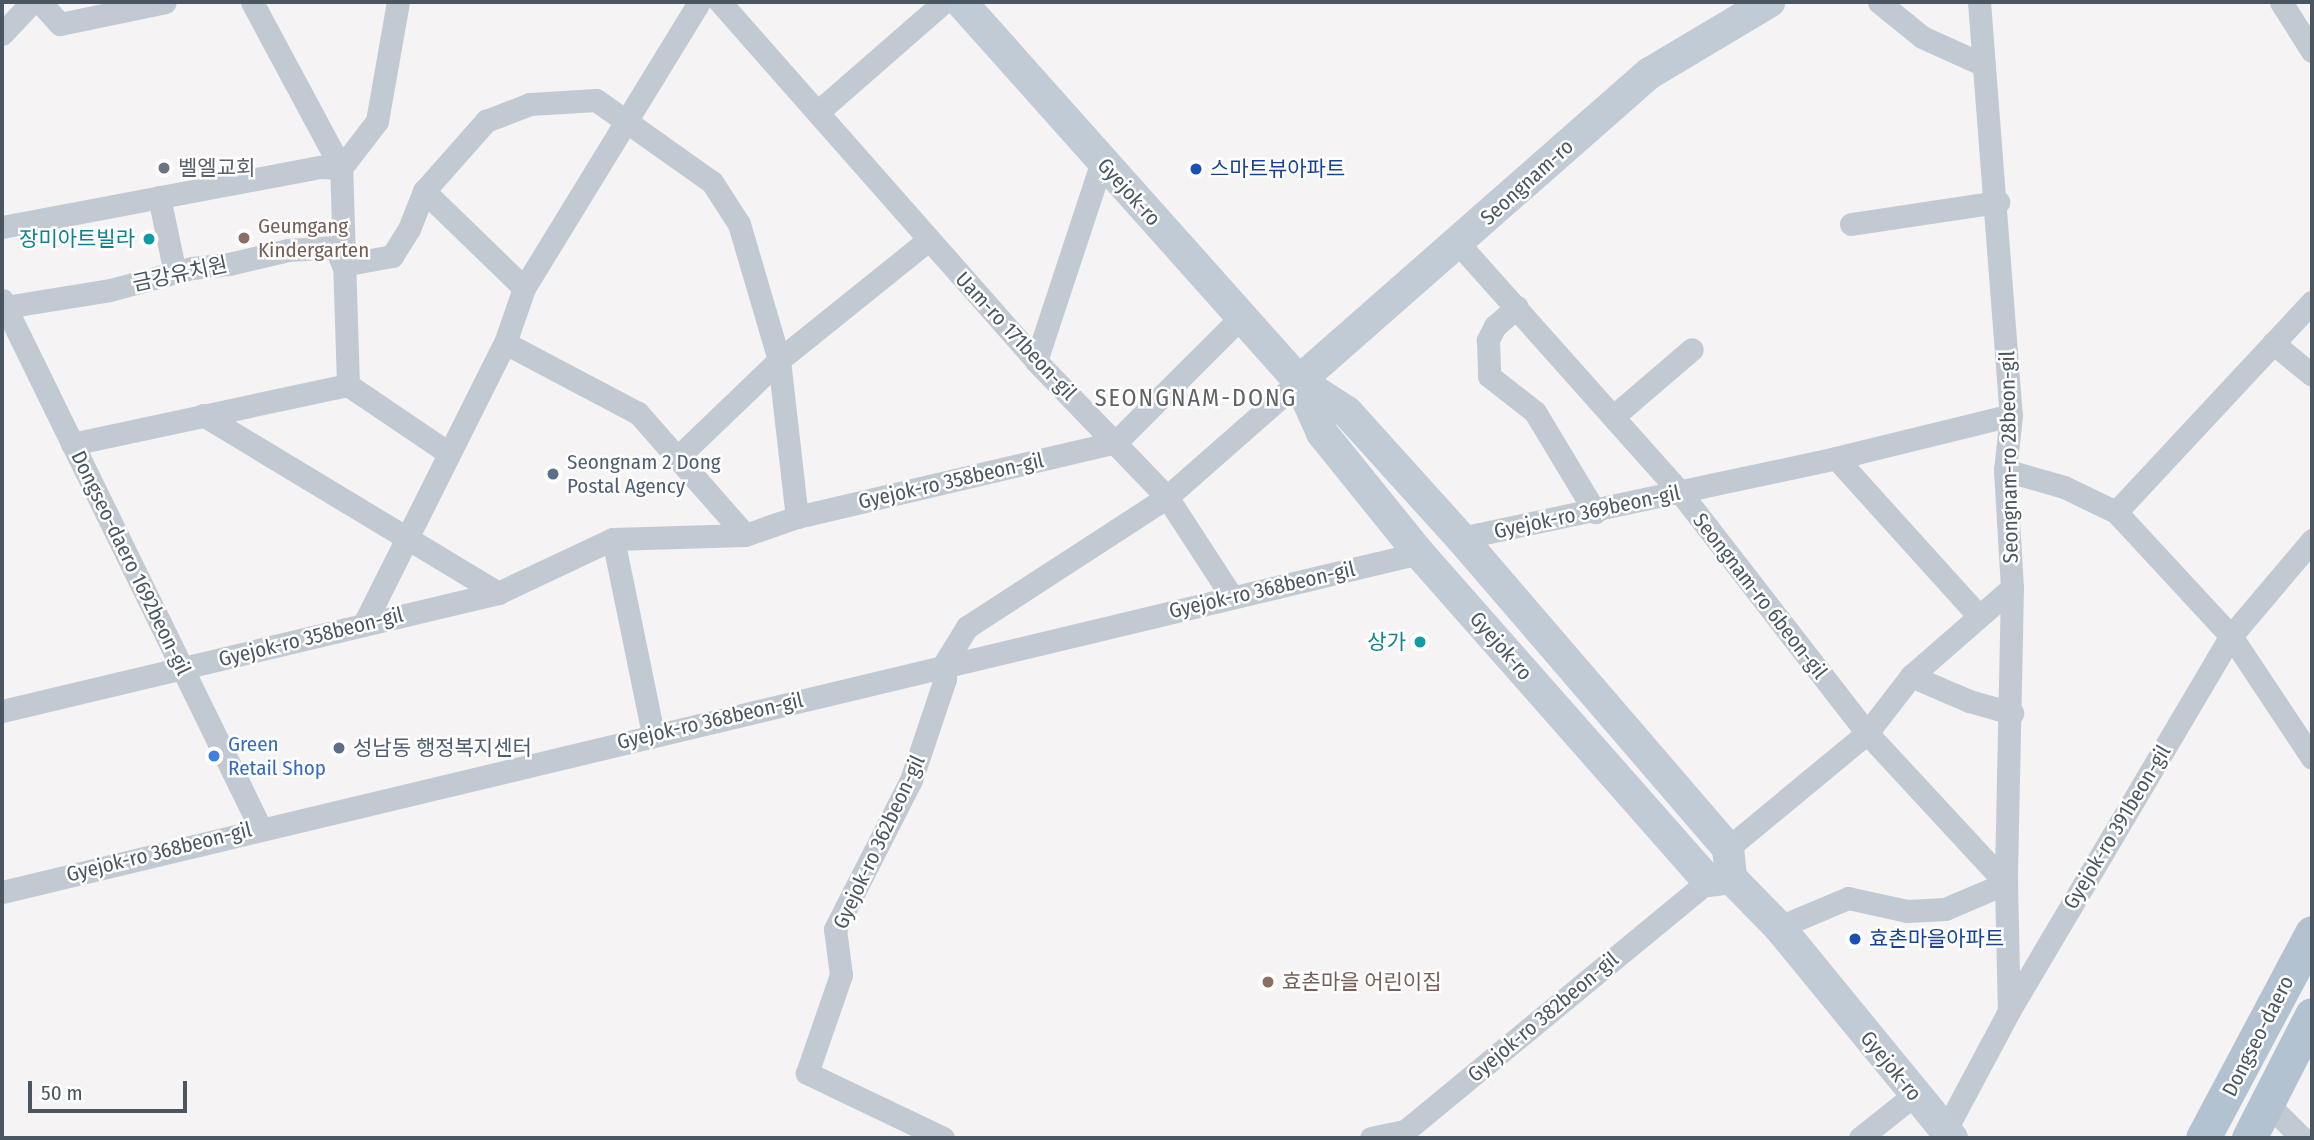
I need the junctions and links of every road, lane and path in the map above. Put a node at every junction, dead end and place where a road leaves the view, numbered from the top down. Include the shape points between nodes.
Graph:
1 (32, 2) edge
2 (40, 2) edge
3 (164, 2) edge
4 (252, 2) edge
5 (398, 2) edge
6 (699, 2) edge
7 (720, 2) edge
8 (944, 2) edge
9 (961, 2) edge
10 (1769, 2) edge
11 (1879, 2) edge
12 (1979, 2) edge
13 (2281, 2) edge
14 (2, 34) edge
15 (2312, 51) edge
16 (1984, 65) junction
17 (820, 110) junction
18 (629, 120) junction
19 (1102, 162) junction
20 (341, 168) junction
21 (424, 191) junction
22 (159, 197) junction
23 (1998, 202) junction
24 (1852, 223) dead end
25 (2, 227) edge
26 (928, 240) junction
27 (1458, 243) junction
28 (343, 265) junction
29 (175, 273) junction
30 (524, 288) junction
31 (2312, 302) edge
32 (4, 303) edge
33 (1517, 307) junction
34 (1241, 317) junction
35 (2273, 343) junction
36 (505, 344) junction
37 (1692, 349) dead end
38 (779, 360) junction
39 (1037, 361) junction
40 (2312, 375) edge
41 (1300, 381) junction
42 (348, 385) junction
43 (203, 415) junction
44 (1615, 415) junction
45 (2011, 415) junction
46 (1115, 442) junction
47 (72, 444) junction
48 (447, 452) junction
49 (678, 457) junction
50 (1836, 458) junction
51 (2005, 470) junction
52 (1680, 492) junction
53 (1167, 497) junction
54 (1595, 512) junction
55 (2116, 512) junction
56 (797, 517) junction
57 (745, 535) junction
58 (1461, 538) junction
59 (406, 539) junction
60 (613, 539) junction
61 (2312, 540) edge
62 (1419, 553) junction
63 (2012, 588) junction
64 (498, 593) junction
65 (1232, 597) junction
66 (1978, 615) junction
67 (365, 622) junction
68 (2231, 636) junction
69 (943, 666) junction
70 (182, 669) junction
71 (1911, 676) junction
72 (2, 711) edge
73 (2012, 713) junction
74 (1867, 733) junction
75 (653, 734) junction
76 (2312, 758) edge
77 (260, 827) junction
78 (1722, 869) junction
79 (2006, 883) junction
80 (2, 892) edge
81 (1779, 927) junction
82 (2312, 933) edge
83 (2009, 1011) junction
84 (2312, 1015) edge
85 (1914, 1095) junction
86 (2267, 1103) junction
87 (2206, 1133) edge
88 (1408, 1134) edge
89 (1949, 1134) edge
90 (943, 1138) edge
91 (1371, 1138) edge
92 (1860, 1138) edge
93 (2249, 1138) edge
94 (2302, 1138) edge

1 - 14 street
2 - 3 street via 60,24
4 - 20 street
5 - 20 street via 377,121
6 - 18 street
7 - 17 street, Uam-ro 171beon-gil
8 - 17 street
9 - 19 main road, Gyejok-ro
10 - 27 main road, Seongnam-ro via 1650,73
11 - 16 street via 1922,37
12 - 16 street, Seongnam-ro 28beon-gil
13 - 15 street
16 - 23 street, Seongnam-ro 28beon-gil
17 - 26 street, Uam-ro 171beon-gil
18 - 21 street via 596,100 530,104 486,121
18 - 30 street
18 - 38 street via 712,182 739,224
19 - 34 main road, Gyejok-ro
19 - 39 street
20 - 22 street via 320,167
20 - 28 street
21 - 28 street via 392,256
21 - 30 street
22 - 25 street
22 - 29 street
23 - 24 street
23 - 45 street, Seongnam-ro 28beon-gil
26 - 38 street
26 - 39 street, Uam-ro 171beon-gil
27 - 33 street, Seongnam-ro 6beon-gil
27 - 41 main road, Seongnam-ro
28 - 29 street, 금강유치원 via 335,247 288,250
28 - 42 street
29 - 32 street, 금강유치원 via 110,290
30 - 36 street
31 - 35 street
32 - 47 street, Dongseo-daero 1692beon-gil
33 - 44 street, Seongnam-ro 6beon-gil
33 - 54 street via 1495,326 1488,340 1489,376 1535,412
34 - 41 main road, Gyejok-ro
34 - 46 street
35 - 40 street
35 - 55 street
36 - 48 street
36 - 49 street via 638,413
37 - 44 street
38 - 49 street
38 - 56 street
39 - 46 street, Uam-ro 171beon-gil
41 - 53 street, Gyejok-ro 362beon-gil
41 - 58 main road, Gyejok-ro via 1347,412
41 - 62 main road, Gyejok-ro via 1322,433
42 - 43 street
42 - 48 street
43 - 47 street
43 - 59 street
44 - 52 street, Seongnam-ro 6beon-gil
45 - 50 street, Gyejok-ro 369beon-gil
45 - 51 street, Seongnam-ro 28beon-gil
46 - 53 street, Uam-ro 171beon-gil
46 - 56 street, Gyejok-ro 358beon-gil
47 - 70 street, Dongseo-daero 1692beon-gil
48 - 59 street
49 - 57 street
50 - 52 street, Gyejok-ro 369beon-gil
50 - 66 street
51 - 55 street via 2064,487
51 - 63 street, Seongnam-ro 28beon-gil
52 - 54 street, Gyejok-ro 369beon-gil
52 - 74 street, Seongnam-ro 6beon-gil
53 - 65 street, Uam-ro 171beon-gil
53 - 69 street, Gyejok-ro 362beon-gil via 967,627
54 - 58 street, Gyejok-ro 369beon-gil
55 - 68 street
56 - 57 street, Gyejok-ro 358beon-gil
57 - 60 street, Gyejok-ro 358beon-gil
58 - 78 main road, Gyejok-ro
59 - 64 street
59 - 67 street
60 - 64 street, Gyejok-ro 358beon-gil
60 - 75 street
61 - 68 street, Gyejok-ro 391beon-gil
62 - 65 street, Gyejok-ro 368beon-gil
62 - 78 main road, Gyejok-ro
63 - 66 street, Gyejok-ro 382beon-gil
63 - 73 street, Seongnam-ro 28beon-gil
64 - 67 street, Gyejok-ro 358beon-gil
65 - 69 street, Gyejok-ro 368beon-gil
66 - 71 street, Gyejok-ro 382beon-gil
67 - 70 street, Gyejok-ro 358beon-gil
68 - 76 street
68 - 83 street, Gyejok-ro 391beon-gil
69 - 75 street, Gyejok-ro 368beon-gil
69 - 90 street, Gyejok-ro 362beon-gil via 945,679 911,780 835,929 841,975 807,1073
70 - 72 street, Gyejok-ro 358beon-gil
70 - 77 street, Dongseo-daero 1692beon-gil
71 - 73 street via 1969,701
71 - 74 street, Gyejok-ro 382beon-gil
73 - 79 street, Seongnam-ro 28beon-gil
74 - 78 street, Gyejok-ro 382beon-gil
74 - 79 street, Seongnam-ro 6beon-gil
75 - 77 street, Gyejok-ro 368beon-gil
77 - 80 street, Gyejok-ro 368beon-gil
78 - 81 main road, Gyejok-ro
78 - 88 street, Gyejok-ro 382beon-gil
79 - 81 street via 1945,909 1907,911 1848,898
79 - 83 street, Seongnam-ro 28beon-gil
81 - 85 main road, Gyejok-ro
82 - 87 main road, Dongseo-daero
83 - 89 street, Gyejok-ro 391beon-gil
84 - 86 main road, Dongseo-daero
85 - 89 main road, Gyejok-ro
85 - 92 street
86 - 93 main road, Dongseo-daero
86 - 94 street, Dongseo-daero
88 - 91 street, Gyejok-ro 382beon-gil

